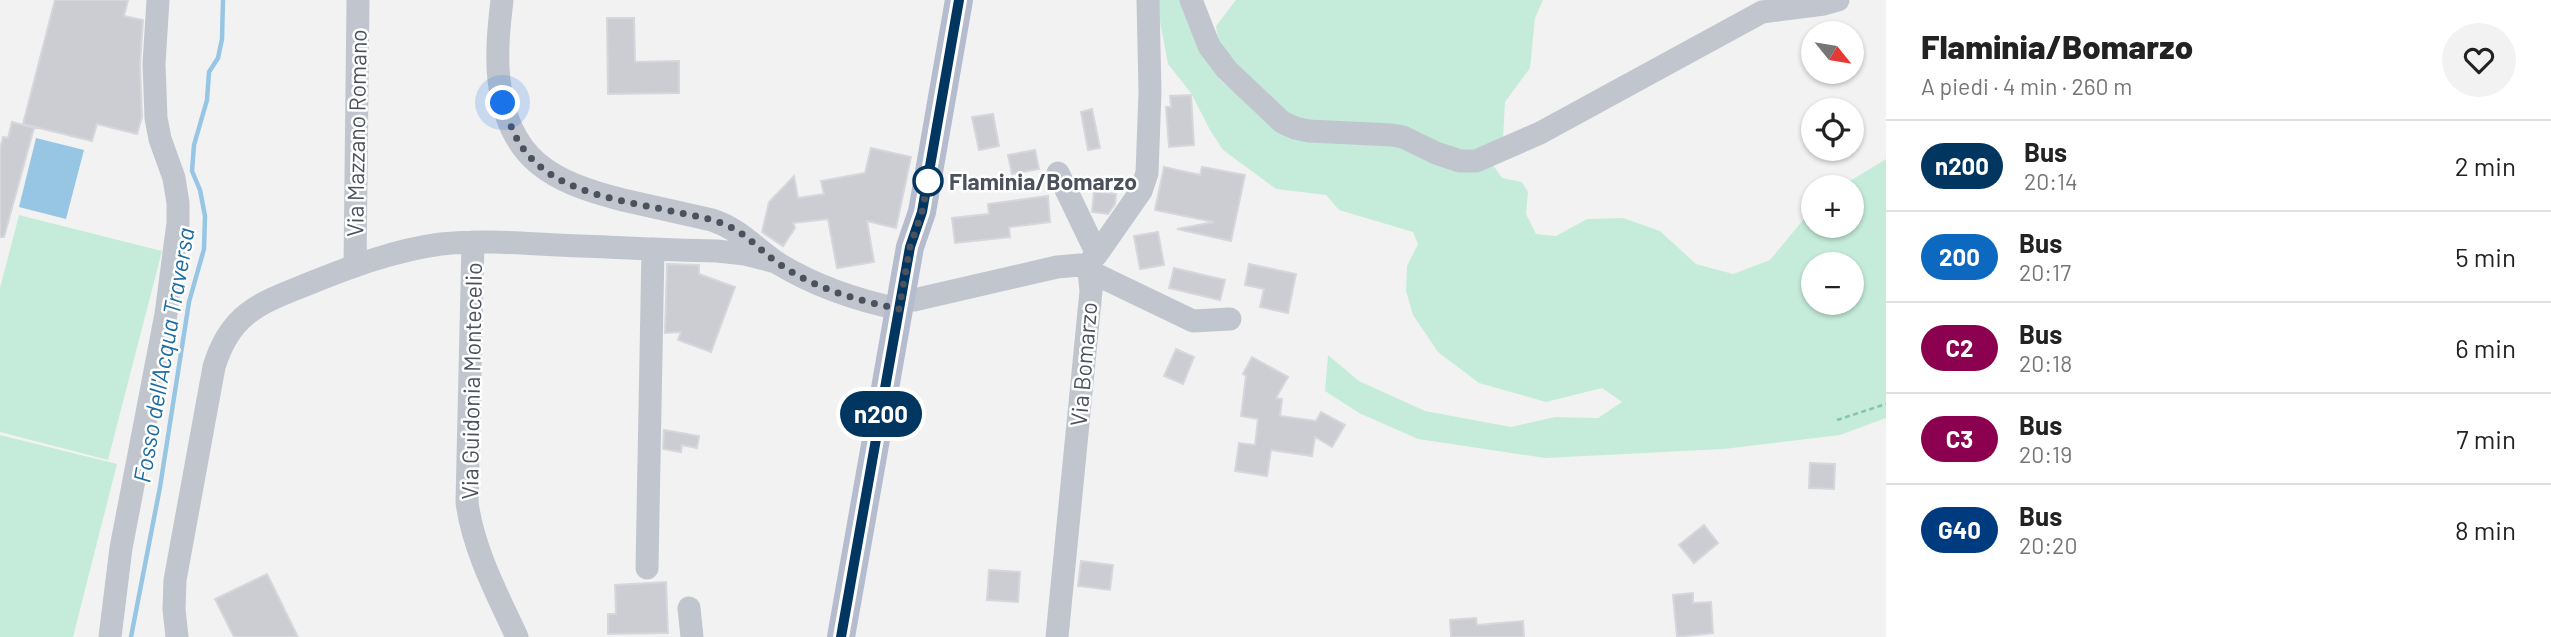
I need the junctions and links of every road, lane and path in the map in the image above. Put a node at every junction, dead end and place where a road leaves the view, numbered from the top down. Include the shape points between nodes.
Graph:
1 (158, 0) edge
2 (358, 0) edge
3 (502, 0) edge
4 (959, 0) edge
5 (1148, 0) edge
6 (1191, 0) edge
7 (1838, 0) edge
8 (1058, 173) dead end
9 (473, 242) junction
10 (653, 249) junction
11 (776, 262) junction
12 (1090, 264) junction
13 (355, 266) junction
14 (906, 304) junction
15 (1230, 318) dead end
16 (1886, 404) edge
17 (1837, 420) dead end
18 (647, 568) dead end
19 (689, 608) dead end
20 (110, 637) edge
21 (177, 637) edge
22 (517, 637) edge
23 (692, 637) edge
24 (841, 637) edge
25 (854, 637) edge
26 (1057, 637) edge

1 - 20 street via 156,118 174,178 178,223 169,300 121,548
2 - 13 street, Via Mazzano Romano
3 - 11 street via 501,95 516,138 534,161 587,190 728,226
4 - 14 main road via 922,212 923,236
5 - 12 street via 1147,173 1141,191
6 - 7 street via 1209,46 1227,70 1282,122 1309,131 1392,135 1460,161 1476,161 1540,133 1762,12
8 - 12 street
9 - 10 street
9 - 13 street via 415,249
9 - 22 street, Via Guidonia Montecelio via 467,502 476,541
10 - 11 street via 727,251
10 - 18 street
11 - 14 street via 839,294
12 - 14 street via 1057,267
12 - 15 street via 1193,321
12 - 26 street, Via Bomarzo
13 - 21 street via 260,304 239,320 223,344 213,374 175,580
14 - 24 main road
14 - 25 main road
16 - 17 path
19 - 23 street

